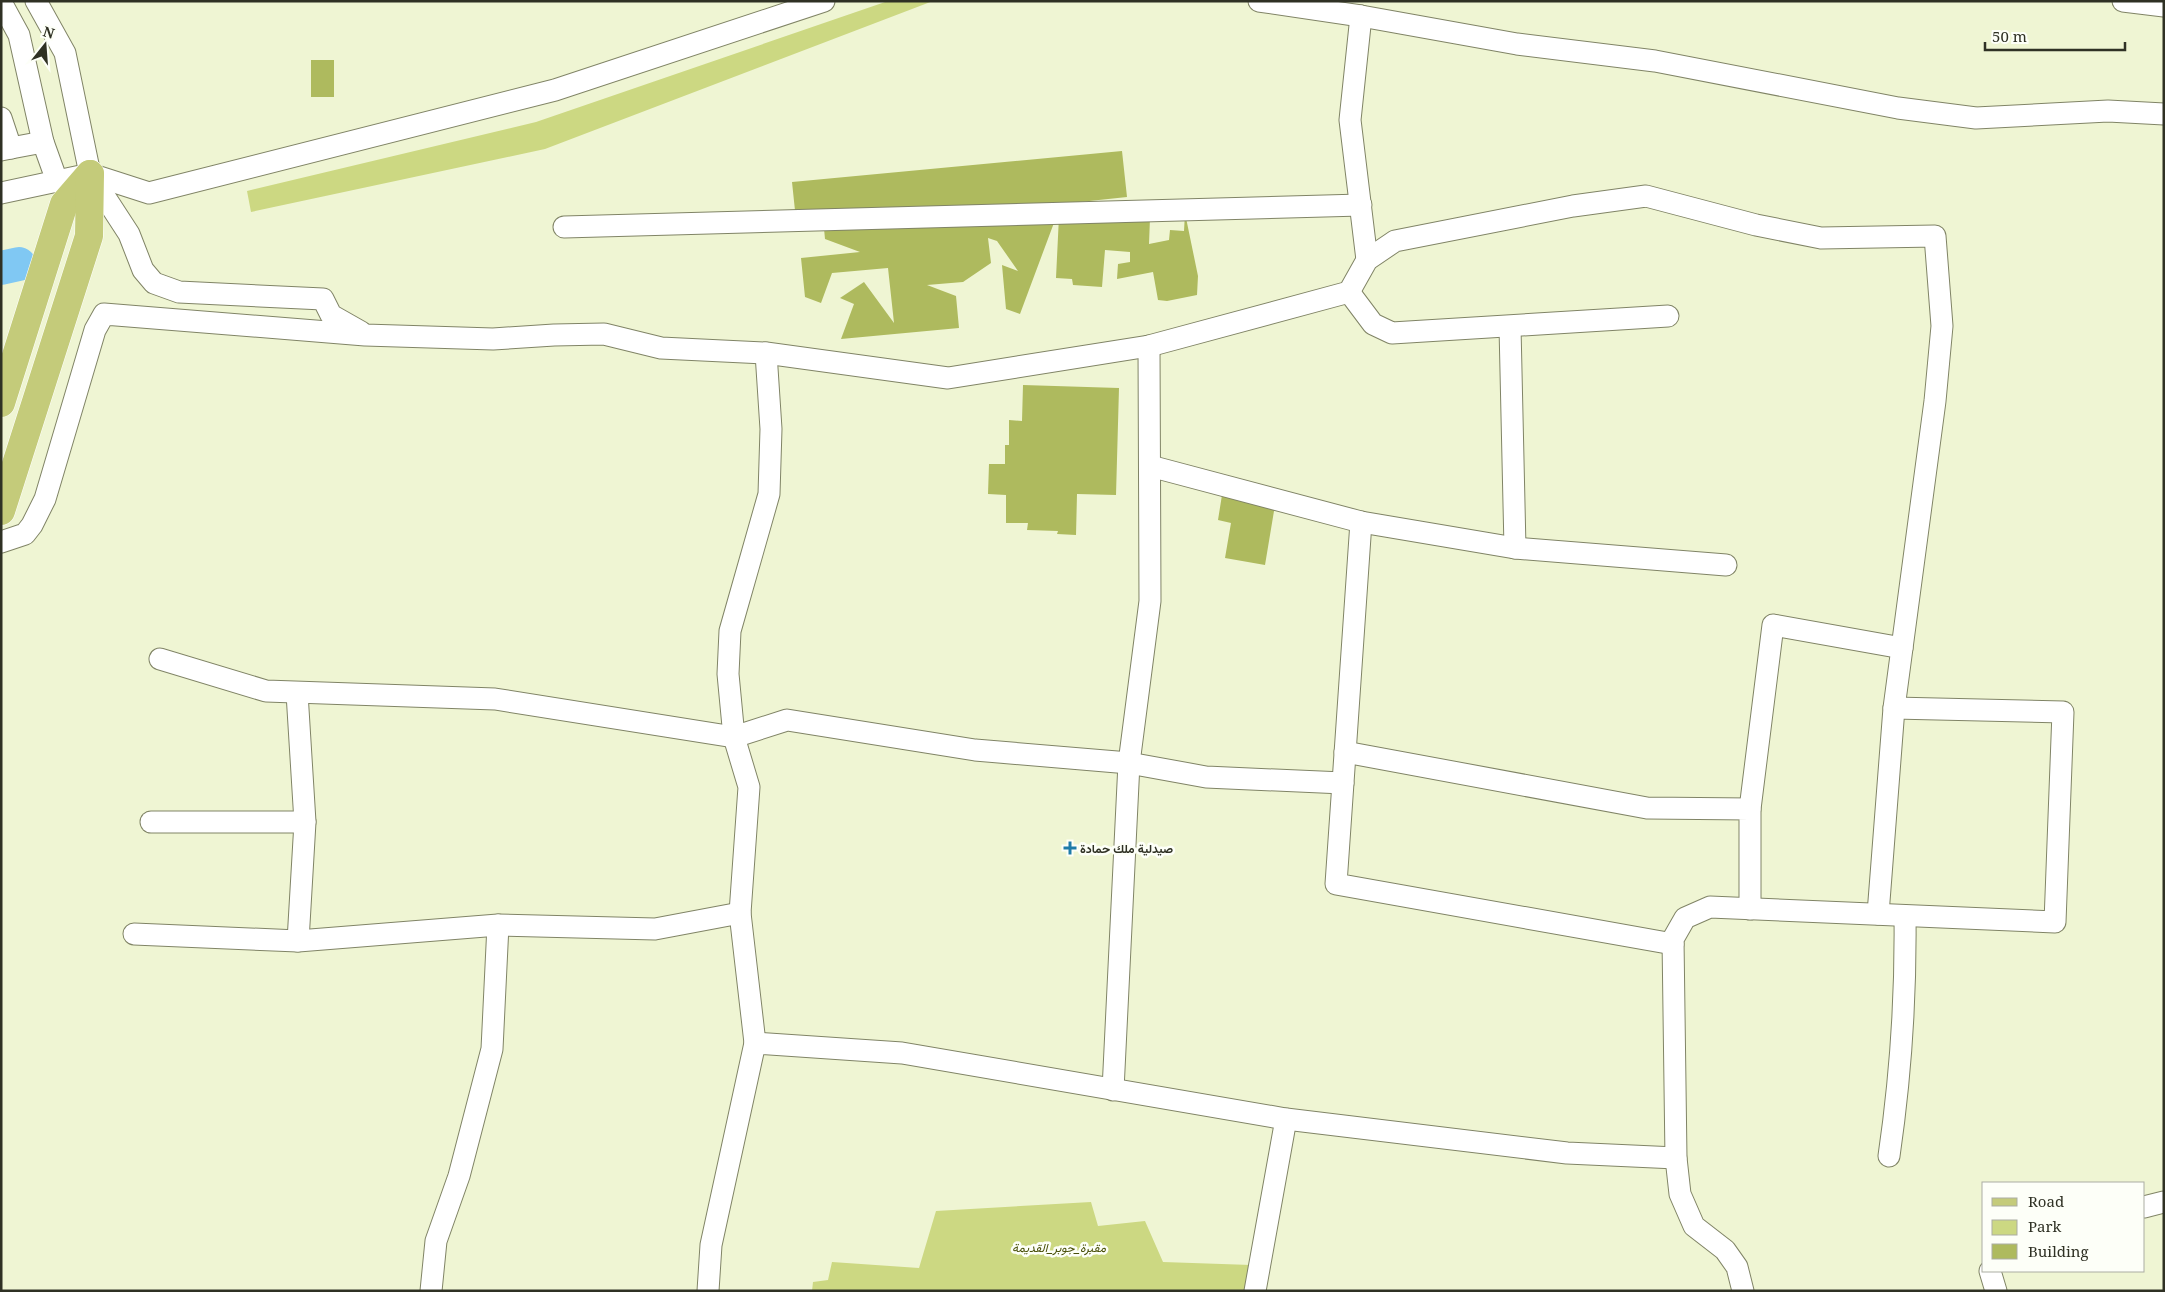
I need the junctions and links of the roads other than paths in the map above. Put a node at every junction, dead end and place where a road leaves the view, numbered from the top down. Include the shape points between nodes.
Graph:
1 (36, 1) edge
2 (824, 1) edge
3 (1259, 1) edge
4 (2123, 1) edge
5 (1, 2) edge
6 (2164, 6) edge
7 (1361, 16) junction
8 (2164, 114) edge
9 (1, 118) edge
10 (44, 142) junction
11 (6, 149) edge
12 (90, 174) junction
13 (57, 181) junction
14 (1, 193) edge
15 (1361, 204) junction
16 (564, 227) dead end
17 (1367, 260) junction
18 (1349, 292) junction
19 (1668, 316) dead end
20 (1510, 327) junction
21 (365, 335) junction
22 (1149, 346) junction
23 (766, 353) junction
24 (1, 403) edge
25 (1150, 466) junction
26 (1, 510) edge
27 (1361, 522) junction
28 (1, 542) edge
29 (1515, 548) junction
30 (1726, 565) dead end
31 (1902, 648) junction
32 (160, 659) dead end
33 (297, 693) junction
34 (1894, 708) junction
35 (734, 737) junction
36 (1345, 752) junction
37 (1129, 763) junction
38 (1343, 783) junction
39 (1750, 808) junction
40 (151, 822) dead end
41 (305, 822) junction
42 (1750, 909) junction
43 (740, 914) junction
44 (1878, 914) junction
45 (1905, 916) junction
46 (498, 926) junction
47 (134, 934) dead end
48 (298, 940) junction
49 (1673, 944) junction
50 (755, 1043) junction
51 (1113, 1090) junction
52 (1286, 1119) junction
53 (1889, 1156) dead end
54 (1676, 1158) junction
55 (2164, 1202) edge
56 (2145, 1208) edge
57 (1990, 1272) edge
58 (431, 1291) edge
59 (708, 1291) edge
60 (1255, 1291) edge
61 (1743, 1291) edge
62 (1996, 1291) edge

1 - 12 street via 65,54
2 - 12 street via 555,90 149,193
3 - 7 street
4 - 6 street
5 - 10 street via 19,35
7 - 8 street via 1517,44 1655,61 1879,105 1976,118 2108,111
7 - 15 street via 1350,120
9 - 11 street
10 - 11 street
10 - 13 street
12 - 13 street
12 - 21 street via 129,234 143,270 154,283 179,292 323,299 331,315
12 - 24 main road via 64,204
12 - 26 main road via 89,236
13 - 14 street
15 - 16 street
15 - 17 street
17 - 18 street
17 - 31 street via 1395,241 1573,206 1646,196 1756,225 1821,238 1935,236 1942,326
18 - 20 street via 1373,324 1392,333
18 - 22 street
19 - 20 street
20 - 29 street
21 - 23 street via 493,339 604,334 661,348
21 - 28 street via 104,314 95,330 45,499 25,534
22 - 23 street via 948,378
22 - 25 street
23 - 35 street via 771,428 769,494 730,630 728,674
25 - 27 street
25 - 37 street via 1150,601
27 - 29 street
27 - 36 street
29 - 30 street
31 - 34 street
31 - 39 street via 1773,625
32 - 33 street via 266,691
33 - 35 street via 495,699
33 - 41 street
34 - 44 street
34 - 45 street via 2063,712 2055,922
35 - 37 street via 787,720 975,750
35 - 43 street via 750,787
36 - 38 street
36 - 39 street via 1647,808
37 - 38 street via 1206,776
37 - 51 street
38 - 49 street via 1336,884
39 - 42 street
40 - 41 street
41 - 48 street
42 - 44 street
42 - 49 street via 1710,907 1685,918
43 - 46 street via 655,928
43 - 50 street
44 - 45 street
45 - 53 street via 1904,1036
46 - 48 street
46 - 58 street via 492,1049 459,1176 436,1241
47 - 48 street
49 - 54 street
50 - 51 street via 902,1053
50 - 59 street via 711,1245
51 - 52 street
52 - 54 street via 1567,1153
52 - 60 street
54 - 61 street via 1680,1194 1694,1226 1724,1250 1737,1267
55 - 56 street
57 - 62 street

